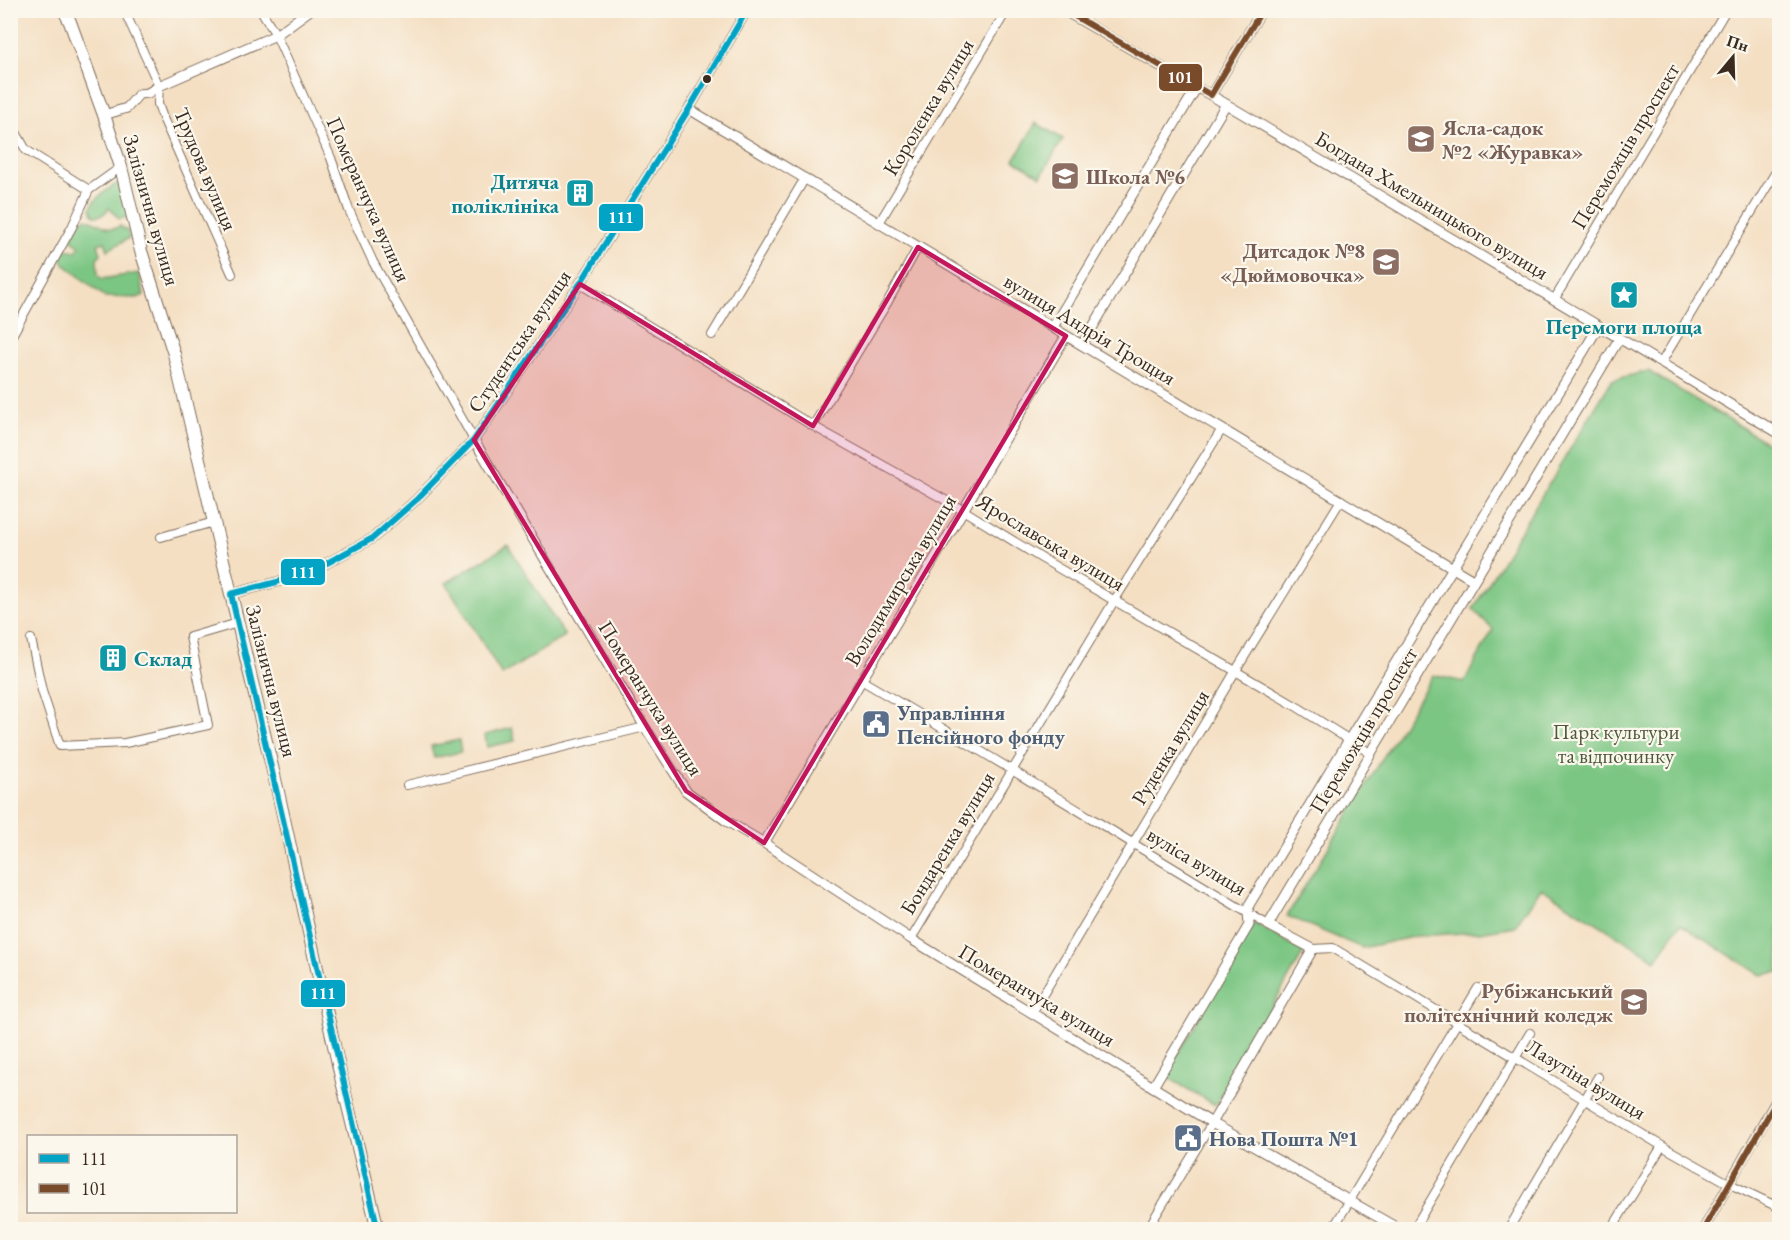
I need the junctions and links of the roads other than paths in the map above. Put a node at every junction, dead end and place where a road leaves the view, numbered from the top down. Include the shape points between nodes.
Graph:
1 (64, 10) edge
2 (124, 10) edge
3 (261, 10) edge
4 (310, 10) edge
5 (747, 10) edge
6 (1007, 10) edge
7 (1063, 10) edge
8 (1262, 10) edge
9 (1726, 10) edge
10 (276, 35) junction
11 (159, 86) junction
12 (1197, 87) junction
13 (1211, 95) junction
14 (1227, 104) junction
15 (689, 109) junction
16 (104, 115) junction
17 (10, 122) edge
18 (1779, 165) edge
19 (121, 167) junction
20 (805, 178) junction
21 (89, 190) junction
22 (879, 223) junction
23 (918, 247) junction
24 (232, 274) dead end
25 (580, 284) junction
26 (1554, 300) junction
27 (1599, 326) junction
28 (1053, 327) junction
29 (712, 335) dead end
30 (1066, 336) junction
31 (10, 339) edge
32 (1619, 339) junction
33 (1082, 345) junction
34 (1661, 363) junction
35 (813, 426) junction
36 (1222, 429) junction
37 (1779, 434) edge
38 (474, 440) junction
39 (1341, 501) junction
40 (963, 510) junction
41 (214, 522) junction
42 (161, 537) dead end
43 (1454, 568) junction
44 (1473, 580) junction
45 (231, 594) junction
46 (1114, 601) junction
47 (238, 623) junction
48 (31, 639) dead end
49 (1235, 672) junction
50 (861, 680) junction
51 (645, 727) junction
52 (1350, 739) junction
53 (1370, 753) junction
54 (1012, 771) junction
55 (407, 785) dead end
56 (764, 843) junction
57 (1132, 844) junction
58 (1248, 912) junction
59 (1268, 924) junction
60 (911, 939) junction
61 (1313, 949) junction
62 (1478, 988) dead end
63 (1032, 1013) junction
64 (1457, 1023) junction
65 (1530, 1033) dead end
66 (1515, 1058) junction
67 (1598, 1077) dead end
68 (1153, 1086) junction
69 (1779, 1094) edge
70 (1585, 1100) junction
71 (1212, 1123) junction
72 (1662, 1146) junction
73 (1730, 1184) junction
74 (1349, 1201) junction
75 (1779, 1208) edge
76 (1706, 1229) edge
77 (378, 1230) edge
78 (1147, 1230) edge
79 (1332, 1230) edge
80 (1401, 1230) edge
81 (1413, 1230) edge
82 (1508, 1230) edge
83 (1611, 1230) edge

1 - 16 main road, Залізнична вулиця
2 - 11 street, Трудова вулиця
3 - 10 street, Померанчука вулиця
4 - 10 street
5 - 15 street, Студентська вулиця
6 - 22 street, Короленка вулиця
7 - 12 street, Богдана Хмельницького вулиця
8 - 13 street
9 - 26 street, Переможців проспект
10 - 11 street
10 - 38 street, Померанчука вулиця via 373,262
11 - 16 street via 139,94 127,108
11 - 24 street, Трудова вулиця via 158,104 163,118
12 - 13 street, Богдана Хмельницького вулиця
12 - 28 street
13 - 14 street, Богдана Хмельницького вулиця
14 - 26 street, Богдана Хмельницького вулиця
14 - 33 street
15 - 20 street, вулиця Андрія Трощия
15 - 25 street, Студентська вулиця
16 - 19 main road, Залізнична вулиця
17 - 21 street via 26,150
18 - 34 street
19 - 21 street
19 - 41 main road, Залізнична вулиця via 141,251 174,354
20 - 22 street, вулиця Андрія Трощия
20 - 29 street
21 - 31 street
22 - 23 street, вулиця Андрія Трощия
23 - 28 street, вулиця Андрія Трощия
23 - 35 street
25 - 35 street, Ярославська вулиця
25 - 38 street, Студентська вулиця
26 - 27 street, Богдана Хмельницького вулиця
27 - 32 street, Богдана Хмельницького вулиця
27 - 43 street, Переможців проспект
28 - 30 street, вулиця Андрія Трощия
30 - 33 street, вулиця Андрія Трощия
30 - 40 street, Володимирська вулиця
32 - 34 street, Богдана Хмельницького вулиця
32 - 44 street, Переможців проспект
33 - 36 street, вулиця Андрія Трощия
34 - 37 street, Богдана Хмельницького вулиця
35 - 40 street, Ярославська вулиця
36 - 39 street, вулиця Андрія Трощия
36 - 46 street, Бондаренка вулиця
38 - 45 street, Студентська вулиця via 373,538 327,563
38 - 51 street, Померанчука вулиця
39 - 43 street, вулиця Андрія Трощия
39 - 49 street, Руденка вулиця
40 - 46 street, Ярославська вулиця
40 - 50 street, Володимирська вулиця
41 - 42 street
41 - 45 main road, Залізнична вулиця
43 - 44 street, вулиця Андрія Трощия
43 - 52 street, Переможців проспект
44 - 53 street, Переможців проспект
45 - 47 main road, Залізнична вулиця
46 - 49 street, Ярославська вулиця
46 - 54 street, Бондаренка вулиця
47 - 48 street via 190,637 208,725 125,743 60,746
47 - 77 main road, Залізнична вулиця
49 - 52 street, Ярославська вулиця
49 - 57 street, Руденка вулиця
50 - 54 street, вуліса вулиця
50 - 56 street, Володимирська вулиця
51 - 55 street
51 - 56 street, Померанчука вулиця via 687,791
52 - 53 street, Ярославська вулиця
52 - 58 street, Переможців проспект via 1249,904
53 - 59 street, Переможців проспект
54 - 57 street, вуліса вулиця
54 - 60 street, Бондаренка вулиця
56 - 60 street, Померанчука вулиця
57 - 58 street, вуліса вулиця
57 - 63 street, Руденка вулиця
58 - 59 street, вуліса вулиця
58 - 68 street, Переможців проспект via 1249,925
59 - 61 street
60 - 63 street, Померанчука вулиця
61 - 64 street, Лазутіна вулиця via 1333,948
61 - 71 street
62 - 64 street
63 - 68 street, Померанчука вулиця
64 - 66 street, Лазутіна вулиця
64 - 74 street
65 - 66 street
66 - 70 street, Лазутіна вулиця
66 - 81 street
67 - 70 street
68 - 71 street, Померанчука вулиця
69 - 73 street
70 - 72 street, Лазутіна вулиця
70 - 82 street
71 - 74 street, Померанчука вулиця
71 - 78 street
72 - 73 street, Лазутіна вулиця
72 - 83 street
73 - 75 street, Лазутіна вулиця
73 - 76 street
74 - 79 street
74 - 80 street, Померанчука вулиця

